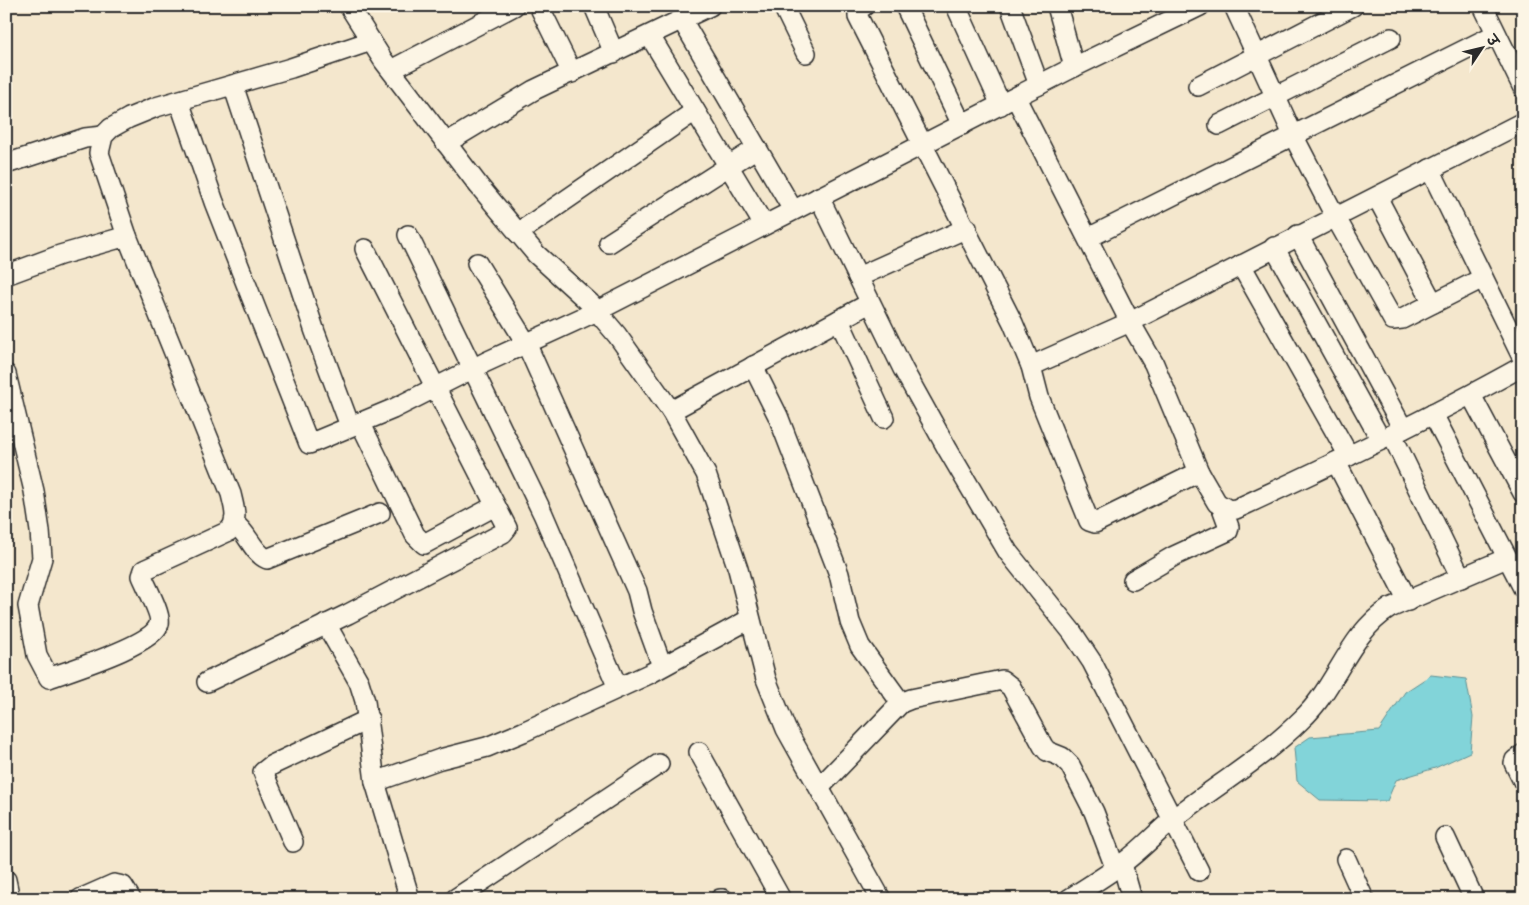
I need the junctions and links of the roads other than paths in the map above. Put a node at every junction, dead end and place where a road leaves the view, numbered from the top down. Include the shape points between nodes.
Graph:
1 (349, 6) edge
2 (514, 6) edge
3 (539, 6) edge
4 (594, 6) edge
5 (710, 6) edge
6 (783, 6) edge
7 (864, 6) edge
8 (905, 6) edge
9 (956, 6) edge
10 (1010, 6) edge
11 (1057, 6) edge
12 (1200, 6) edge
13 (1234, 6) edge
14 (1353, 6) edge
15 (1483, 6) edge
16 (682, 20) junction
17 (1496, 34) junction
18 (650, 36) junction
19 (1391, 38) dead end
20 (371, 41) junction
21 (614, 53) junction
22 (806, 53) dead end
23 (1257, 57) junction
24 (1074, 67) junction
25 (391, 70) junction
26 (572, 73) junction
27 (234, 85) junction
28 (1039, 86) junction
29 (1198, 86) dead end
30 (1523, 88) edge
31 (1275, 97) junction
32 (180, 101) junction
33 (1009, 102) junction
34 (695, 111) junction
35 (1523, 122) edge
36 (1219, 124) dead end
37 (962, 125) junction
38 (102, 136) junction
39 (1294, 137) junction
40 (446, 143) junction
41 (921, 144) junction
42 (757, 148) junction
43 (6, 164) edge
44 (728, 166) junction
45 (1430, 170) junction
46 (819, 197) junction
47 (1377, 197) junction
48 (793, 210) junction
49 (1336, 218) junction
50 (764, 225) junction
51 (967, 228) junction
52 (518, 232) junction
53 (408, 234) dead end
54 (1298, 235) junction
55 (128, 236) junction
56 (1088, 238) junction
57 (609, 244) dead end
58 (1274, 247) junction
59 (365, 250) dead end
60 (477, 263) dead end
61 (1241, 264) junction
62 (8, 269) edge
63 (858, 277) junction
64 (1484, 278) junction
65 (870, 303) junction
66 (1433, 303) junction
67 (596, 311) junction
68 (839, 320) junction
69 (1130, 322) junction
70 (526, 344) junction
71 (1523, 359) edge
72 (753, 366) junction
73 (1031, 366) junction
74 (1523, 366) edge
75 (474, 369) junction
76 (6, 374) edge
77 (435, 390) junction
78 (1471, 395) junction
79 (671, 411) junction
80 (1433, 414) junction
81 (884, 418) dead end
82 (355, 424) junction
83 (1392, 435) junction
84 (1343, 459) junction
85 (1199, 472) junction
86 (1523, 493) edge
87 (495, 506) junction
88 (1222, 508) junction
89 (380, 512) dead end
90 (235, 524) junction
91 (1507, 558) junction
92 (1461, 578) junction
93 (1133, 580) dead end
94 (1523, 588) edge
95 (1408, 601) junction
96 (750, 619) junction
97 (326, 624) junction
98 (662, 666) junction
99 (207, 682) dead end
100 (618, 688) junction
101 (901, 703) junction
102 (369, 719) junction
103 (699, 752) dead end
104 (1523, 754) edge
105 (659, 764) dead end
106 (1523, 781) edge
107 (376, 782) junction
108 (820, 787) junction
109 (1172, 821) junction
110 (1445, 837) dead end
111 (293, 842) dead end
112 (1346, 859) dead end
113 (1122, 864) junction
114 (1199, 871) dead end
115 (6, 880) edge
116 (10, 899) edge
117 (80, 899) edge
118 (131, 899) edge
119 (410, 899) edge
120 (455, 899) edge
121 (781, 899) edge
122 (881, 899) edge
123 (1069, 899) edge
124 (1132, 899) edge
125 (1364, 899) edge
126 (1474, 899) edge

1 - 20 street
2 - 25 street
3 - 26 street
4 - 21 street
5 - 16 street
6 - 22 street
7 - 41 street via 858,9 858,17
8 - 37 street
9 - 33 street
10 - 28 street
11 - 24 street
12 - 24 street
13 - 23 street
14 - 23 street
15 - 17 street
16 - 18 street
16 - 42 street
17 - 30 street
17 - 39 street
18 - 21 street
18 - 34 street
19 - 31 street
20 - 25 street
20 - 27 street
21 - 26 street
23 - 29 street
23 - 31 street
24 - 28 street
25 - 40 street
26 - 40 street via 507,105
27 - 32 street
27 - 82 street via 315,332
28 - 33 street
31 - 36 street
31 - 39 street
32 - 38 street via 129,118
32 - 82 street via 214,202 309,444
33 - 37 street
33 - 56 street
34 - 44 street
34 - 52 street
35 - 45 street
37 - 41 street
38 - 43 street via 85,138
38 - 55 street via 99,153
39 - 49 street
39 - 56 street
40 - 52 street
41 - 46 street
41 - 51 street
42 - 44 street
42 - 48 street
44 - 50 street
44 - 57 street
45 - 47 street
45 - 64 street
46 - 48 street
46 - 63 street
47 - 49 street
47 - 66 street
48 - 50 street
49 - 54 street
49 - 66 street via 1393,320
50 - 67 street
51 - 63 street
51 - 73 street
52 - 67 street via 536,254
53 - 75 street
54 - 58 street
54 - 83 street
55 - 62 street
55 - 90 street via 231,494
56 - 69 street
58 - 61 street
58 - 83 street
59 - 77 street
60 - 70 street
61 - 69 street
61 - 84 street
63 - 65 street
64 - 66 street
64 - 71 street
65 - 68 street
65 - 109 street via 912,385 1008,552 1092,662
67 - 70 street
67 - 79 street via 618,336
68 - 72 street
68 - 81 street
69 - 73 street
69 - 85 street via 1154,364
70 - 75 street
70 - 98 street via 637,591
72 - 79 street
72 - 101 street via 778,416 839,574 850,622 860,646
73 - 85 street via 1039,397 1092,523
74 - 78 street
75 - 77 street
75 - 100 street via 543,514
76 - 90 street via 39,523 42,558 28,606 37,655 49,678 149,638 159,624 159,615 142,576 144,570 229,531
77 - 82 street
77 - 87 street
78 - 80 street
78 - 86 street
79 - 96 street via 706,474 738,568
80 - 83 street
80 - 91 street
82 - 87 street via 415,535 424,544
83 - 84 street
83 - 92 street
84 - 88 street via 1236,509
84 - 95 street
85 - 88 street
87 - 97 street via 507,528 504,533
88 - 93 street via 1228,531 1174,556
89 - 90 street via 267,559
91 - 92 street
91 - 94 street
92 - 95 street
95 - 109 street via 1378,616 1366,628 1326,690 1302,720 1260,758
96 - 98 street
96 - 108 street via 766,679 786,729
97 - 99 street
97 - 102 street via 359,682
98 - 100 street
100 - 107 street via 487,747 440,759
101 - 108 street
101 - 113 street via 996,679 1007,682 1043,746 1070,766 1094,812 1113,862
102 - 107 street
102 - 111 street via 263,772
103 - 121 street
104 - 106 street via 1514,764
105 - 120 street
107 - 119 street
108 - 122 street
109 - 113 street
109 - 114 street
110 - 126 street
112 - 125 street
113 - 123 street
113 - 124 street
115 - 116 street
117 - 118 street via 114,884 123,886

